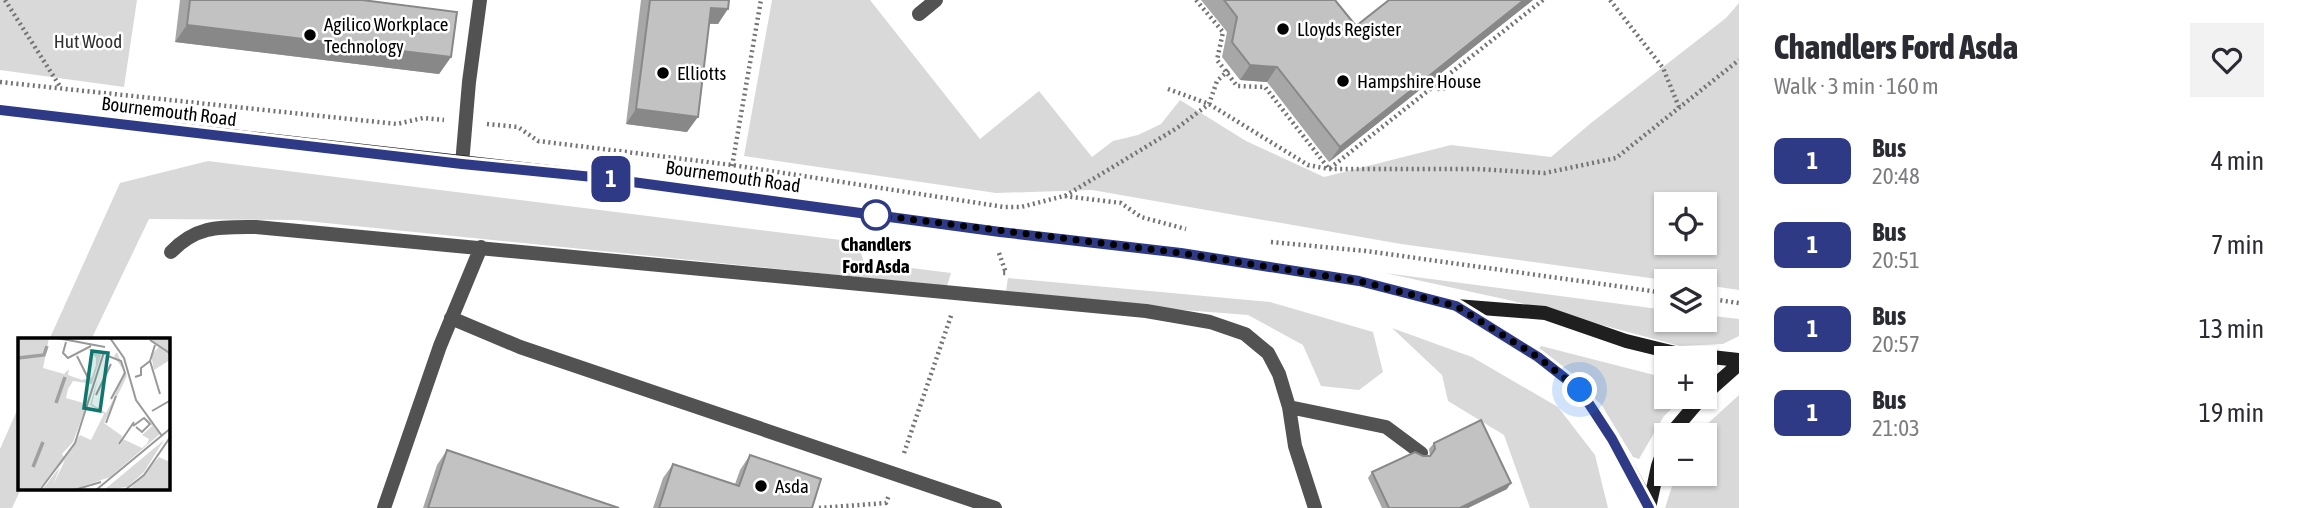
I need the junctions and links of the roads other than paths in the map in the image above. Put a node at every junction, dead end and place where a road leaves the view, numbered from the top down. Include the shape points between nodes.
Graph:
1 (480, 0) edge
2 (936, 0) edge
3 (919, 13) dead end
4 (0, 110) edge
5 (462, 164) junction
6 (481, 247) junction
7 (171, 252) dead end
8 (1456, 306) junction
9 (451, 318) junction
10 (1739, 362) edge
11 (1717, 383) edge
12 (1289, 407) junction
13 (1692, 409) edge
14 (1680, 423) edge
15 (1421, 453) edge
16 (1654, 484) edge
17 (1649, 506) edge
18 (384, 508) edge
19 (995, 508) edge
20 (1315, 508) edge

1 - 5 lane
2 - 3 lane
4 - 5 street, Bournemouth Road
5 - 8 street, Bournemouth Road via 1181,253 1359,281
6 - 7 lane via 220,227 196,232
6 - 9 lane
6 - 12 lane via 1210,322 1245,334 1268,353
8 - 10 street, Bournemouth Road via 1545,313 1626,341
8 - 17 street, Bournemouth Road via 1538,357 1580,390
9 - 18 lane
9 - 19 lane via 520,347
10 - 11 street
12 - 15 lane via 1386,427
12 - 20 lane via 1295,446
13 - 14 street
16 - 17 street

